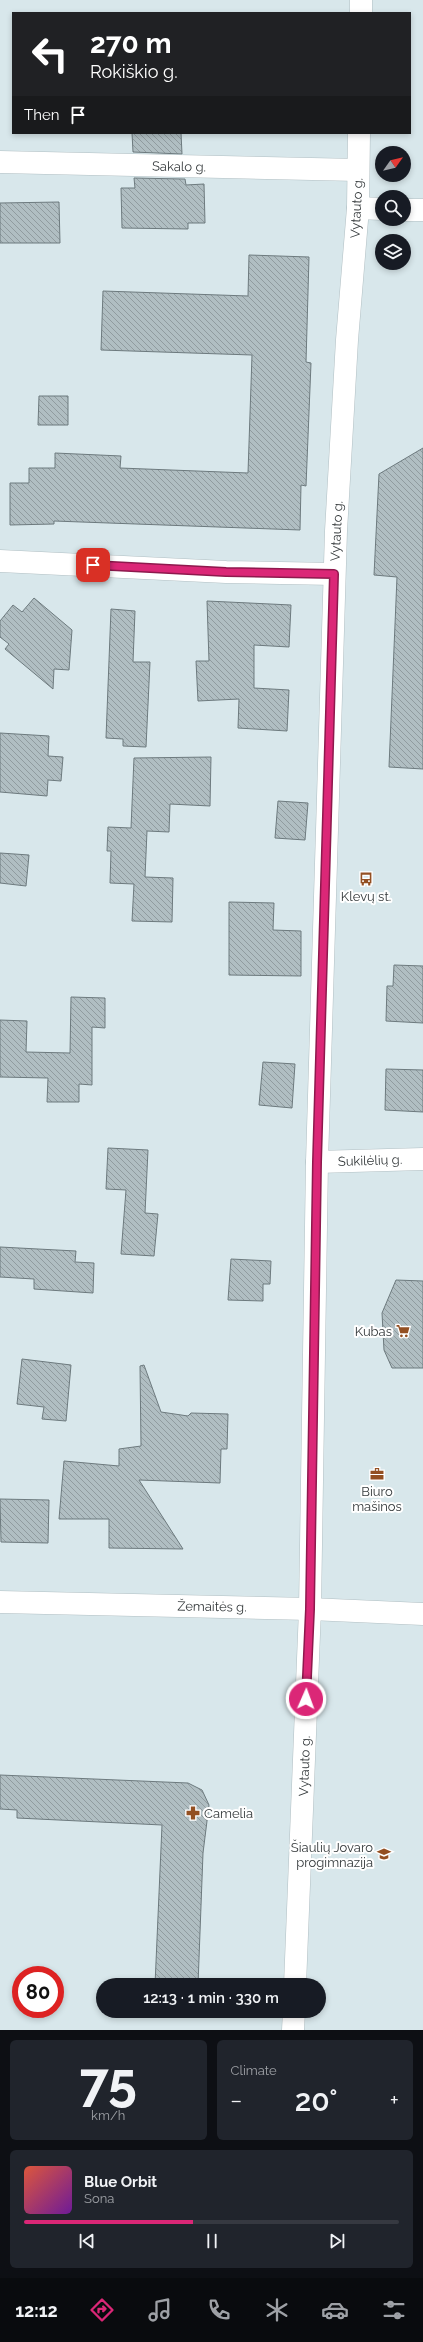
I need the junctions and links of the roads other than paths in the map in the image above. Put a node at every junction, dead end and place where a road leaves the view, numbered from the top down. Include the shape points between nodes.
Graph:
1 (361, 0) edge
2 (361, 12) edge
3 (358, 134) edge
4 (0, 162) edge
5 (358, 170) junction
6 (358, 208) junction
7 (375, 209) edge
8 (411, 210) edge
9 (423, 210) edge
10 (0, 561) edge
11 (334, 574) junction
12 (423, 1159) edge
13 (317, 1162) junction
14 (0, 1602) edge
15 (310, 1609) junction
16 (423, 1614) edge
17 (295, 1978) edge
18 (294, 2018) edge
19 (293, 2030) edge

1 - 2 main road
3 - 5 main road, Vytauto g.
4 - 5 main road, Sakalo g.
5 - 6 main road, Vytauto g.
6 - 7 main road
6 - 11 main road, Vytauto g. via 347,340
8 - 9 main road
10 - 11 main road via 226,572
11 - 13 main road, Vytauto g.
12 - 13 main road, Sukilėlių g.
13 - 15 main road, Vytauto g.
14 - 15 main road, Žemaitės g.
15 - 16 main road, Žemaitės g.
15 - 17 main road, Vytauto g.
18 - 19 main road

